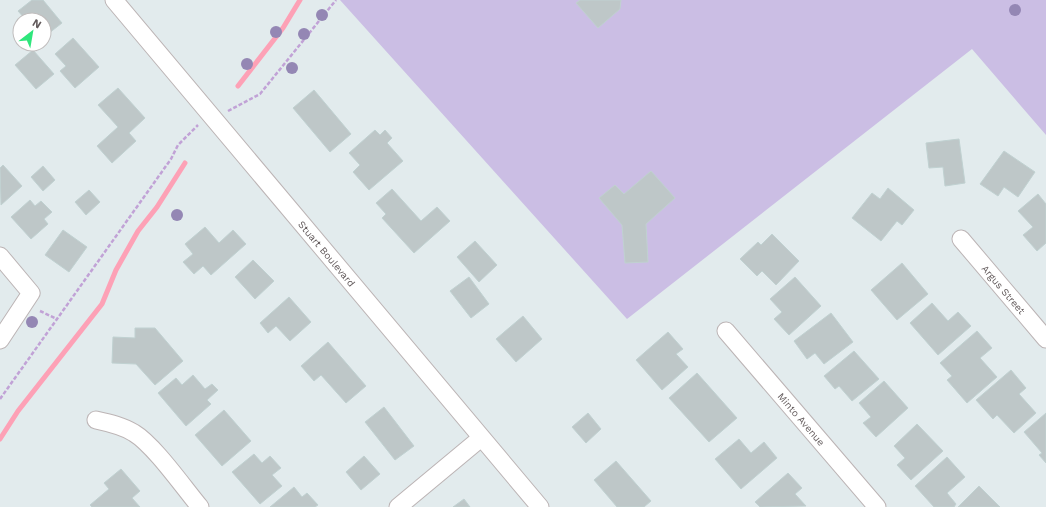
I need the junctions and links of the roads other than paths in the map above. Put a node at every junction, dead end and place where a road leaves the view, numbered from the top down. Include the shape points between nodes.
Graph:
1 (114, 0) edge
2 (961, 239) dead end
3 (0, 256) edge
4 (726, 331) dead end
5 (1046, 339) edge
6 (0, 340) edge
7 (96, 420) dead end
8 (481, 438) junction
9 (200, 507) edge
10 (398, 507) edge
11 (540, 507) edge
12 (877, 507) edge

1 - 8 street, Stuart Boulevard
2 - 5 street, Argus Street
3 - 6 street via 31,293
4 - 12 street, Minto Avenue
7 - 9 street via 121,426 135,434 152,450
8 - 10 street
8 - 11 street, Stuart Boulevard

